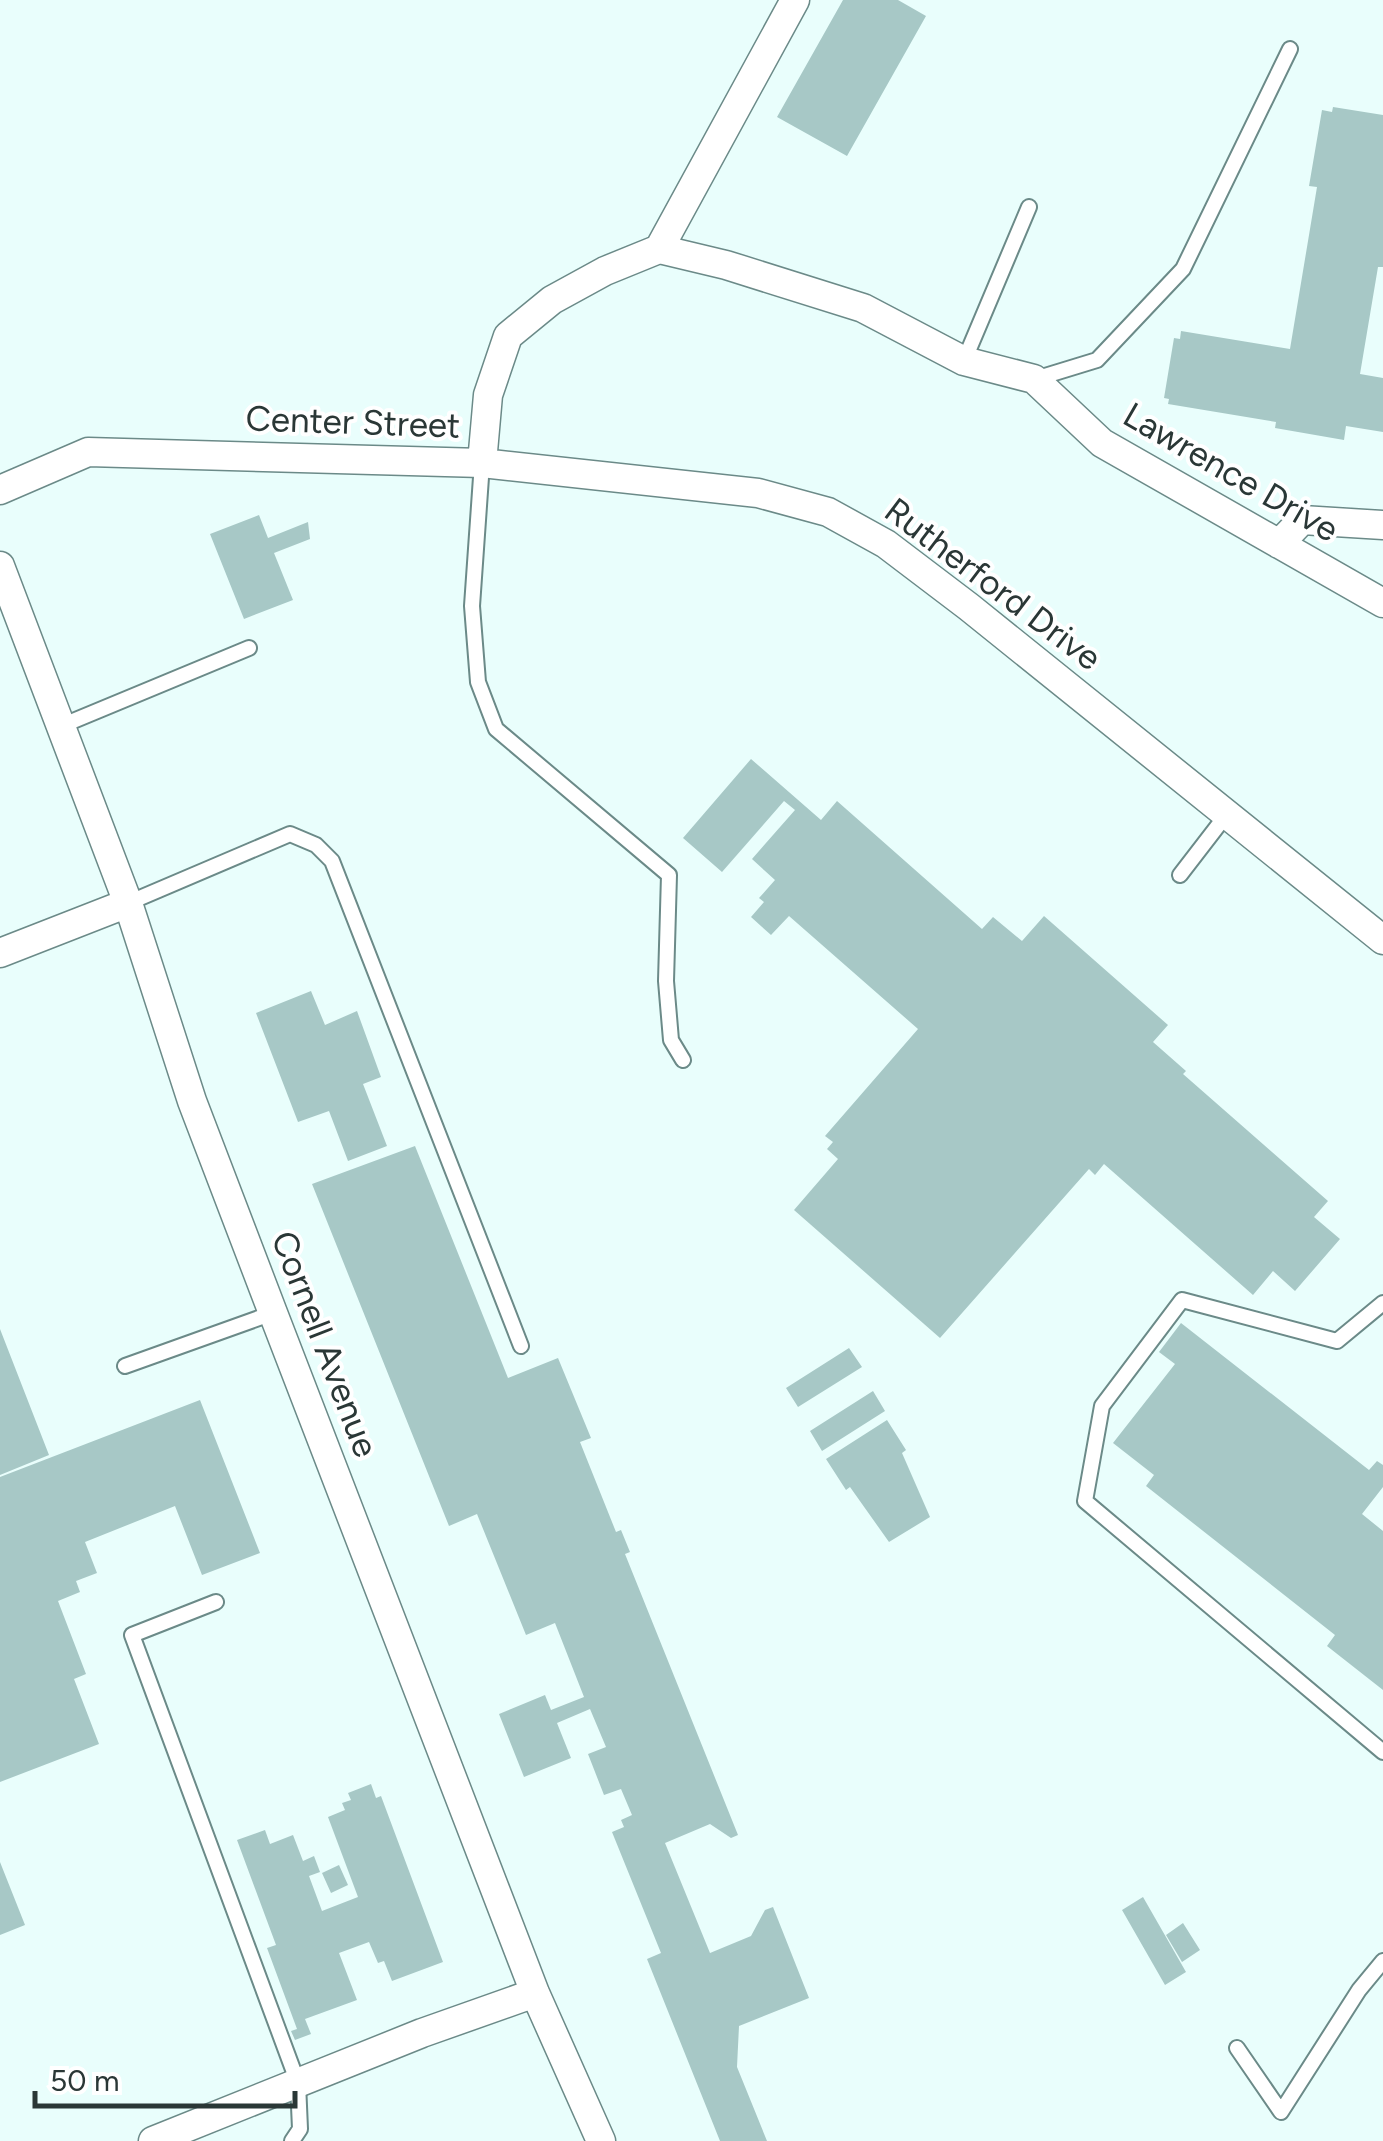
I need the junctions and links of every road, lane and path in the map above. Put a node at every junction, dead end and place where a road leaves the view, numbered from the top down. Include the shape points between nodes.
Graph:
1 (795, 0) edge
2 (1290, 48) dead end
3 (1029, 207) dead end
4 (659, 248) junction
5 (964, 361) junction
6 (1034, 379) junction
7 (482, 464) junction
8 (0, 490) edge
9 (1383, 525) edge
10 (1279, 544) junction
11 (0, 566) edge
12 (1383, 603) edge
13 (249, 648) dead end
14 (61, 726) junction
15 (1227, 814) junction
16 (1180, 875) dead end
17 (128, 904) junction
18 (1383, 940) edge
19 (0, 952) edge
20 (683, 1060) dead end
21 (1383, 1303) edge
22 (272, 1313) junction
23 (520, 1346) dead end
24 (126, 1366) dead end
25 (216, 1602) dead end
26 (1383, 1752) edge
27 (1383, 1961) edge
28 (535, 1993) junction
29 (1238, 2048) dead end
30 (298, 2083) junction
31 (153, 2141) edge
32 (292, 2141) edge
33 (602, 2141) edge

1 - 4 street
2 - 6 lane via 1183,269 1096,360
3 - 5 lane
4 - 5 street, Lawrence Drive via 862,308
4 - 7 street, Center Street via 552,300 508,336 488,395
5 - 6 street, Lawrence Drive
6 - 10 street, Lawrence Drive via 1102,443
7 - 8 street, Center Street via 88,452
7 - 15 street, Rutherford Drive via 758,493 828,512 886,544
7 - 20 lane via 472,606 478,682 496,729 670,875 666,982 671,1040
9 - 10 street via 1302,520
10 - 12 street, Lawrence Drive
11 - 14 street, Cornell Avenue
13 - 14 lane
14 - 17 street, Cornell Avenue
15 - 16 lane
15 - 18 street, Rutherford Drive
17 - 19 street
17 - 22 street, Cornell Avenue
17 - 23 lane via 290,834 316,845 332,862
21 - 26 lane via 1337,1341 1182,1300 1102,1406 1086,1501
22 - 24 lane
22 - 28 street, Cornell Avenue
25 - 30 lane via 132,1636
27 - 29 lane via 1281,2112
28 - 30 street
28 - 33 street, Cornell Avenue
30 - 31 street
30 - 32 lane via 300,2129

